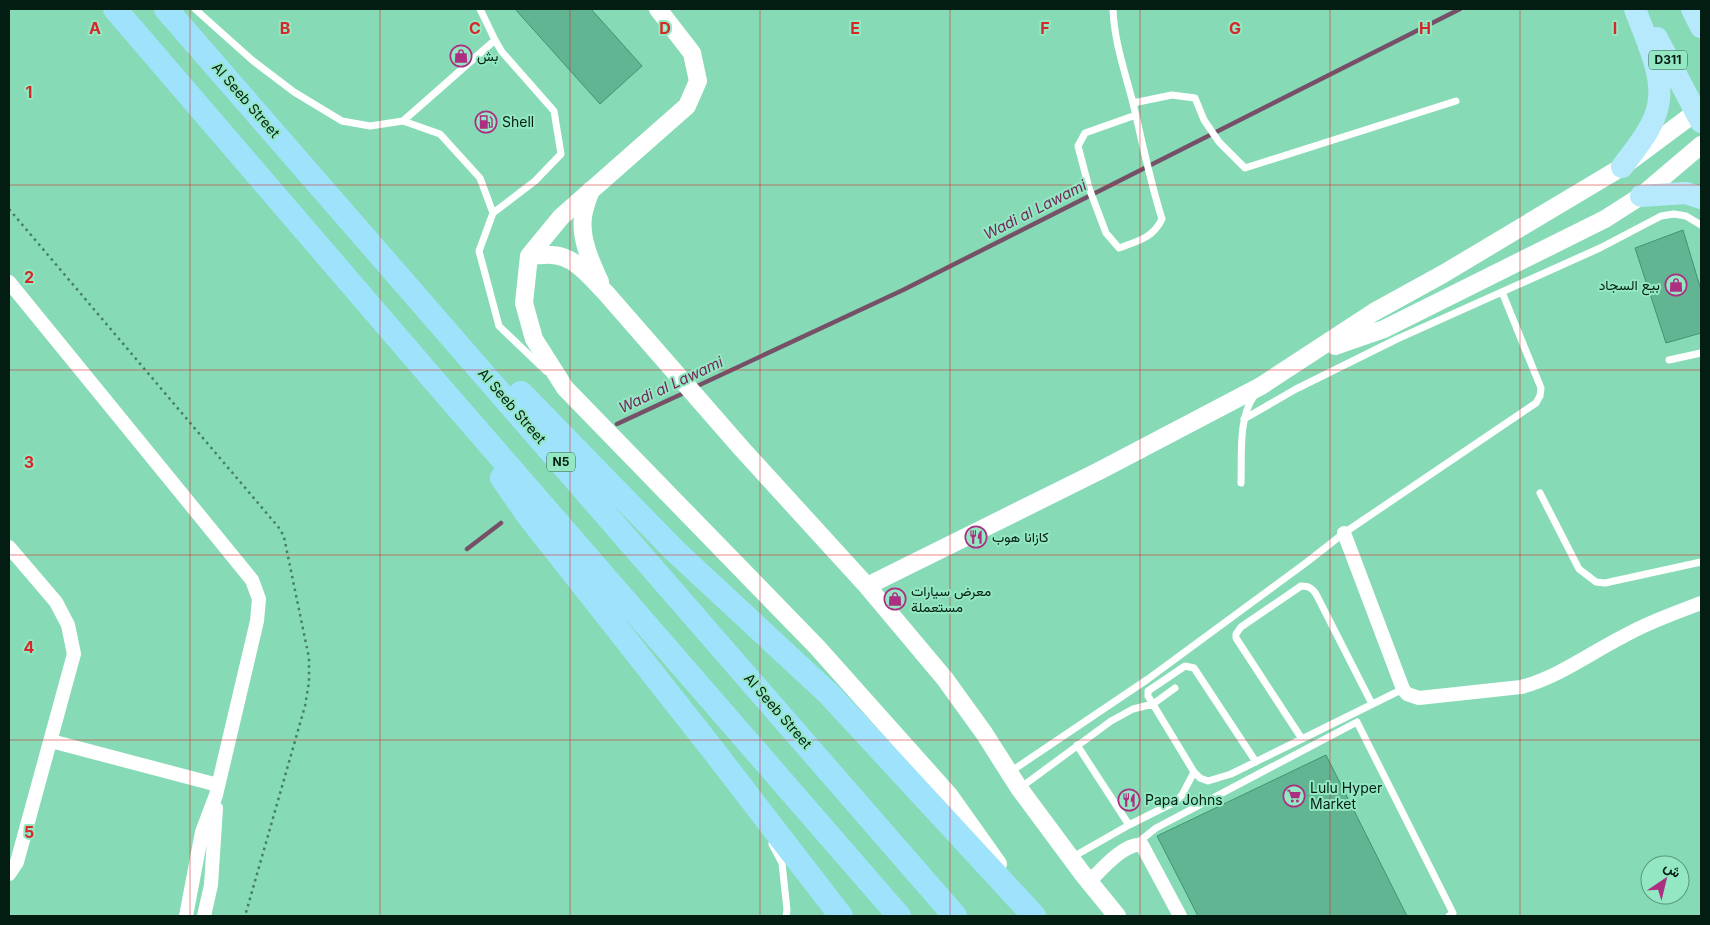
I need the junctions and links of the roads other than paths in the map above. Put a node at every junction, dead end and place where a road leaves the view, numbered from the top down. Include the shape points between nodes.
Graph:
1 (115, 9) edge
2 (166, 9) edge
3 (195, 9) edge
4 (480, 9) edge
5 (658, 9) edge
6 (1113, 9) edge
7 (1635, 9) edge
8 (1641, 9) edge
9 (1692, 9) edge
10 (1701, 27) edge
11 (495, 40) junction
12 (1456, 101) dead end
13 (1133, 103) junction
14 (1136, 115) junction
15 (1699, 116) edge
16 (403, 121) junction
17 (280, 139) junction
18 (1701, 145) edge
19 (1622, 167) junction
20 (591, 189) junction
21 (1641, 196) junction
22 (1701, 198) edge
23 (493, 213) junction
24 (1701, 225) edge
25 (529, 256) junction
26 (9, 282) edge
27 (605, 292) junction
28 (1502, 292) junction
29 (1701, 353) edge
30 (1310, 354) junction
31 (1669, 360) dead end
32 (432, 378) junction
33 (1262, 386) junction
34 (565, 388) junction
35 (1244, 419) junction
36 (1241, 483) dead end
37 (1540, 494) dead end
38 (1344, 533) junction
39 (9, 547) edge
40 (1701, 562) edge
41 (867, 586) junction
42 (1701, 603) edge
43 (1175, 688) dead end
44 (1403, 689) junction
45 (1152, 704) junction
46 (1372, 704) junction
47 (1302, 739) junction
48 (51, 741) junction
49 (1077, 745) junction
50 (714, 750) junction
51 (1256, 762) junction
52 (1194, 772) junction
53 (1010, 773) junction
54 (1020, 788) junction
55 (217, 790) junction
56 (1129, 825) junction
57 (766, 832) dead end
58 (770, 840) dead end
59 (1136, 844) junction
60 (1071, 858) junction
61 (9, 874) edge
62 (1089, 882) junction
63 (786, 913) edge
64 (186, 916) edge
65 (204, 916) edge
66 (782, 916) edge
67 (841, 916) edge
68 (899, 916) edge
69 (955, 916) edge
70 (1034, 916) edge
71 (1117, 916) edge
72 (1180, 916) edge
73 (1449, 916) edge

1 - 32 highway
2 - 17 highway, Al Seeb Street / N5
3 - 16 lane via 294,92 342,121 370,126
4 - 11 lane
5 - 20 street via 692,53 698,81 687,106
6 - 13 lane via 1114,29
7 - 19 main road via 1660,88 1658,107 1646,132
8 - 15 main road, D311
9 - 10 main road
11 - 16 lane
11 - 23 lane via 554,111 560,154 535,181
12 - 13 lane via 1245,168 1219,142 1204,120 1195,98 1172,95
13 - 14 lane
14 - 14 lane via 1162,219 1157,229 1143,240 1119,248 1106,233 1078,146 1085,133
15 - 19 street
16 - 23 lane via 440,134 480,178
17 - 69 highway, Al Seeb Street / N5
17 - 70 highway via 466,337 675,551 829,694
18 - 21 street
19 - 30 street via 1374,312
20 - 25 street via 561,217
20 - 27 street via 582,216 583,238
21 - 22 main road via 1686,193
21 - 30 street via 1605,219 1384,329
23 - 34 lane via 479,251 499,326
24 - 28 lane via 1686,216 1661,216 1600,248
25 - 27 street via 567,258
25 - 34 street via 524,303 534,339
26 - 55 street via 252,580 259,599 257,621
27 - 41 street
28 - 35 lane via 1296,389
28 - 38 lane via 1541,388 1536,403
29 - 31 lane
30 - 33 street
32 - 50 highway via 527,514
32 - 68 highway
33 - 35 lane via 1248,404
33 - 41 street via 1100,472
34 - 70 street via 817,647 949,795
35 - 36 lane
37 - 40 lane via 1579,569 1596,582
38 - 44 street
38 - 53 lane via 1148,679
39 - 48 street via 56,602 68,625 74,654
41 - 53 street via 945,679
42 - 44 street via 1638,628 1534,684 1418,698
43 - 45 lane
44 - 46 lane
45 - 49 lane via 1133,709 1111,721
45 - 51 lane via 1147,694 1149,689 1185,666 1194,668
45 - 52 lane
46 - 47 lane
46 - 47 lane via 1313,589 1301,586 1237,630 1236,638
47 - 51 lane
48 - 55 street
48 - 61 street via 17,862
49 - 54 lane
49 - 56 lane
50 - 57 lane
50 - 67 highway
51 - 52 lane via 1208,781
52 - 56 lane via 1175,802
53 - 54 street
54 - 60 street
55 - 64 street via 202,832
55 - 65 street via 211,885
56 - 60 lane
58 - 63 lane via 782,863
59 - 62 street
59 - 72 street via 1142,845
59 - 73 lane via 1156,828 1357,722 1453,913
60 - 62 street
62 - 71 street
63 - 66 lane

